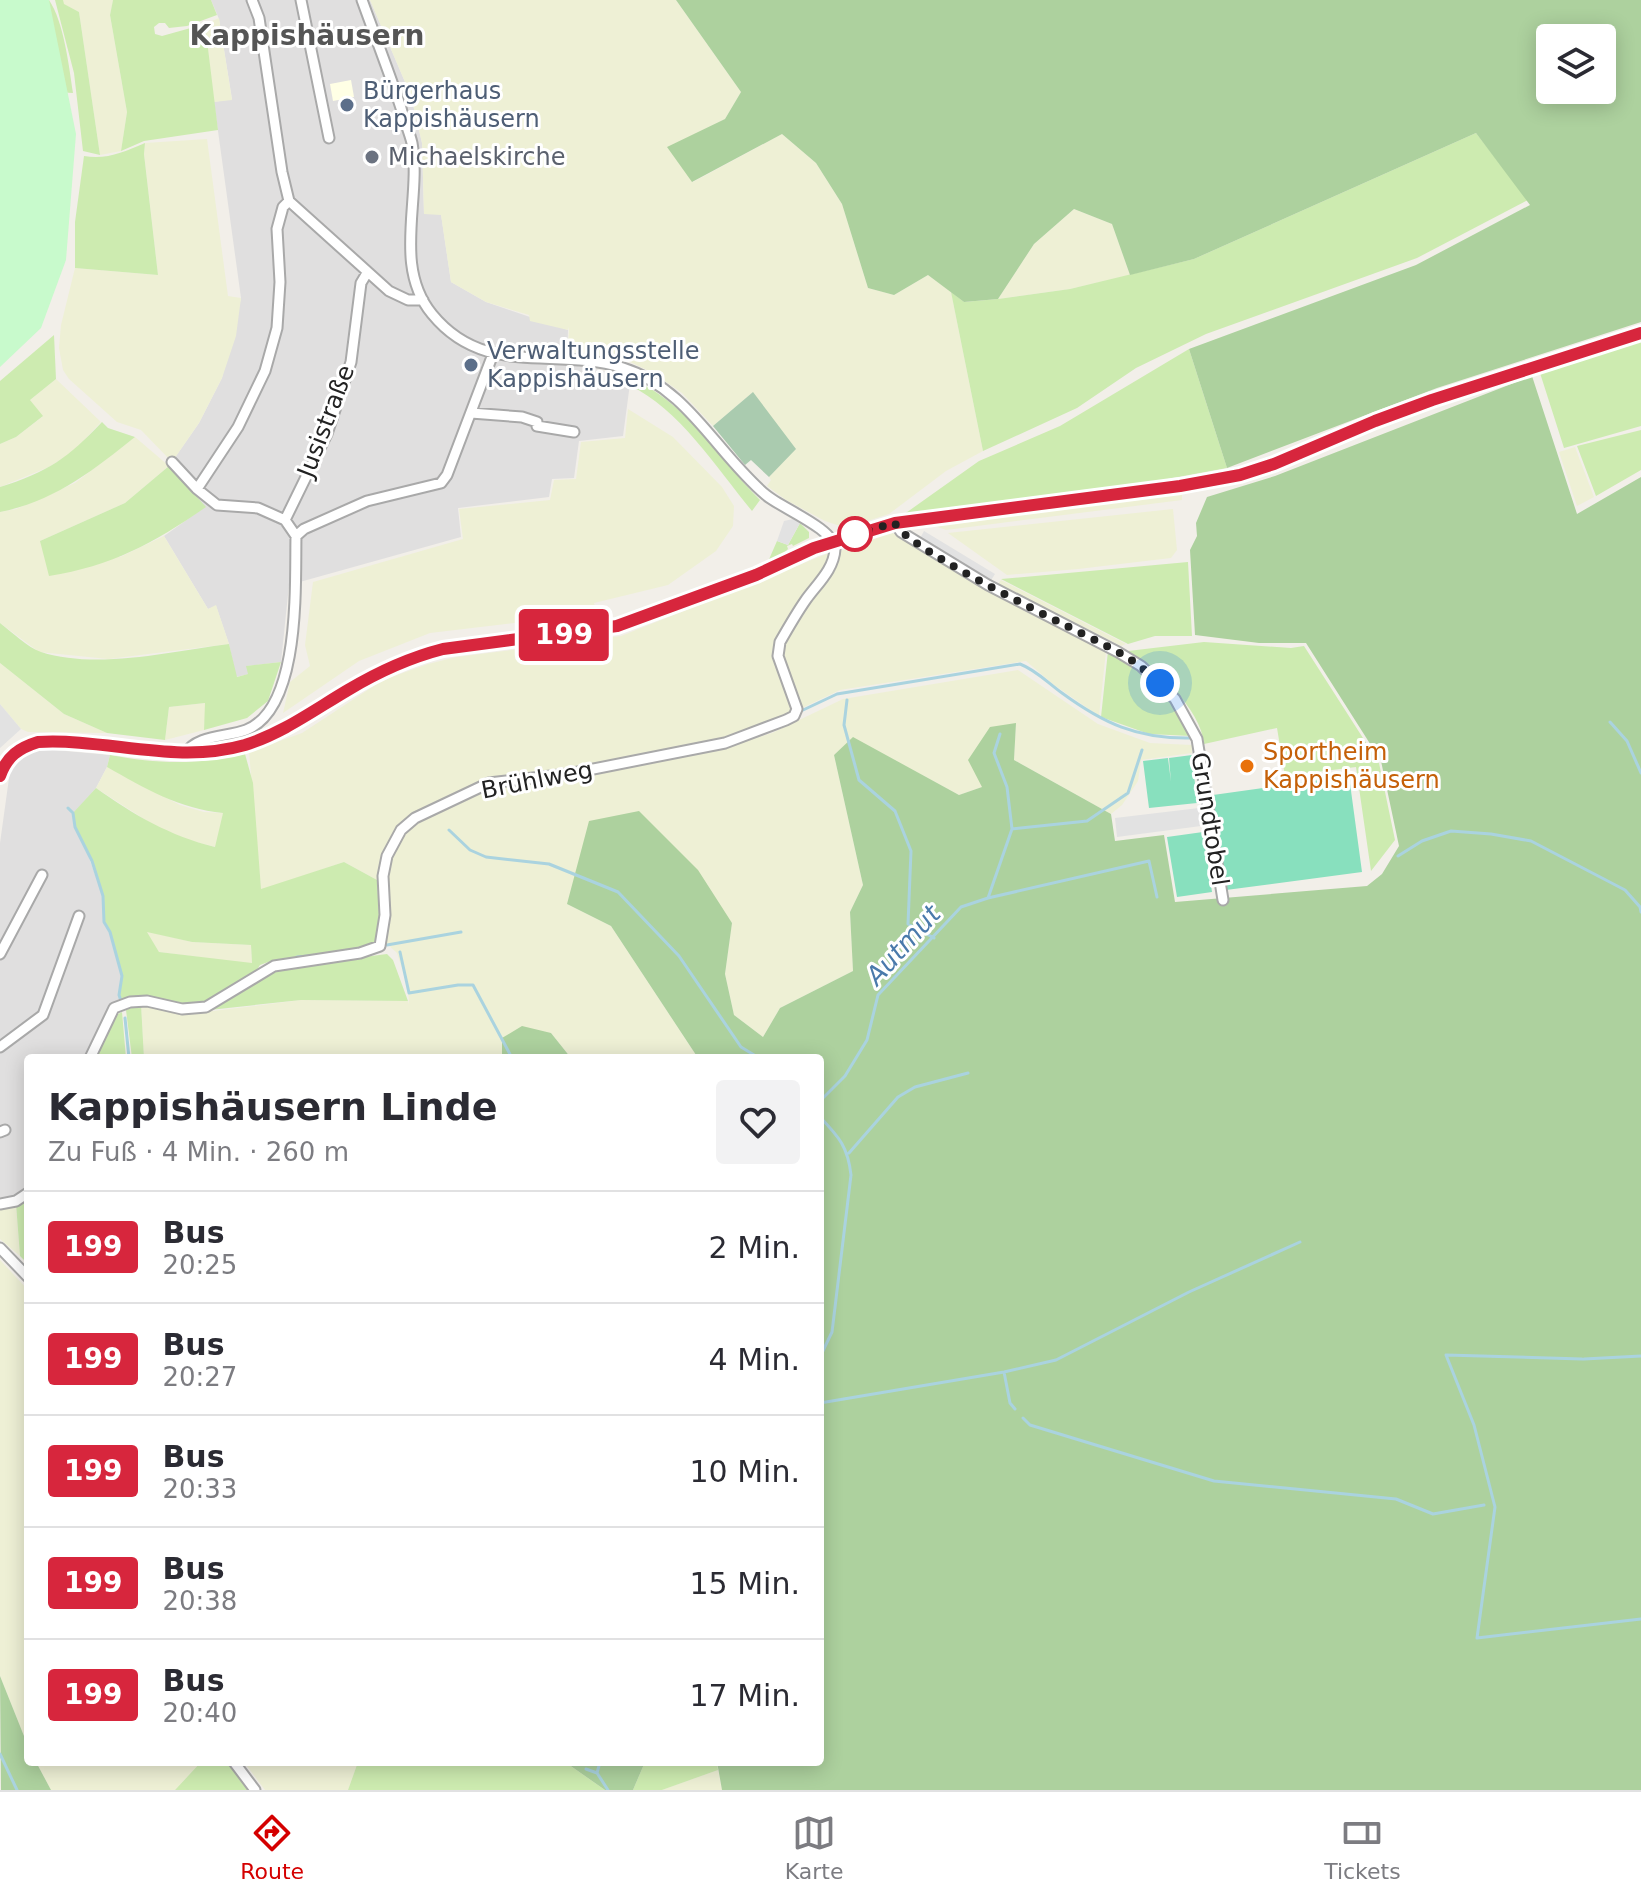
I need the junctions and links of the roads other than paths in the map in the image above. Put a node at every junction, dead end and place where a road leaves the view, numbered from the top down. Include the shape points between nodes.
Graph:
1 (252, 0) edge
2 (301, 0) edge
3 (362, 0) edge
4 (329, 138) dead end
5 (289, 201) junction
6 (367, 273) junction
7 (423, 300) junction
8 (1641, 333) edge
9 (493, 354) junction
10 (471, 413) junction
11 (574, 432) dead end
12 (172, 462) dead end
13 (197, 489) junction
14 (285, 520) junction
15 (895, 523) junction
16 (296, 536) junction
17 (833, 541) junction
18 (185, 754) junction
19 (0, 776) edge
20 (42, 875) dead end
21 (1223, 900) dead end
22 (79, 916) dead end
23 (0, 954) edge
24 (0, 1047) edge
25 (92, 1054) edge
26 (24, 1196) edge
27 (0, 1204) edge
28 (0, 1248) edge
29 (24, 1273) edge
30 (237, 1766) edge
31 (255, 1790) edge

1 - 5 street
2 - 4 street
3 - 7 street via 412,144 410,265
5 - 6 street
5 - 13 street via 277,229 277,328 265,371 238,427
6 - 7 street via 389,291
6 - 14 street, Jusistraße via 361,283 351,362 333,417
7 - 9 street via 452,333
8 - 15 main road via 1447,395 1240,475
9 - 10 street
9 - 17 street via 585,360 650,378 676,397 766,495
10 - 11 street via 522,417 537,426
10 - 16 street via 441,483 367,501
12 - 13 street
13 - 14 street via 217,505 258,508
14 - 16 street
15 - 17 main road
15 - 21 street, Grundtobel via 901,532 988,585 1141,666 1175,699 1197,739
16 - 18 street via 294,609 279,696 261,721 196,743
17 - 18 main road via 617,626 417,656 264,738 225,750
17 - 25 street, Brühlweg via 830,566 780,642 778,656 797,705 794,716 725,743 568,774 489,783 415,818 401,830 387,856 380,946 274,966 206,1007 130,1002 114,1008
18 - 19 main road via 38,742 17,750
20 - 23 street
22 - 24 street via 43,1015
26 - 27 street
28 - 29 street
30 - 31 street

